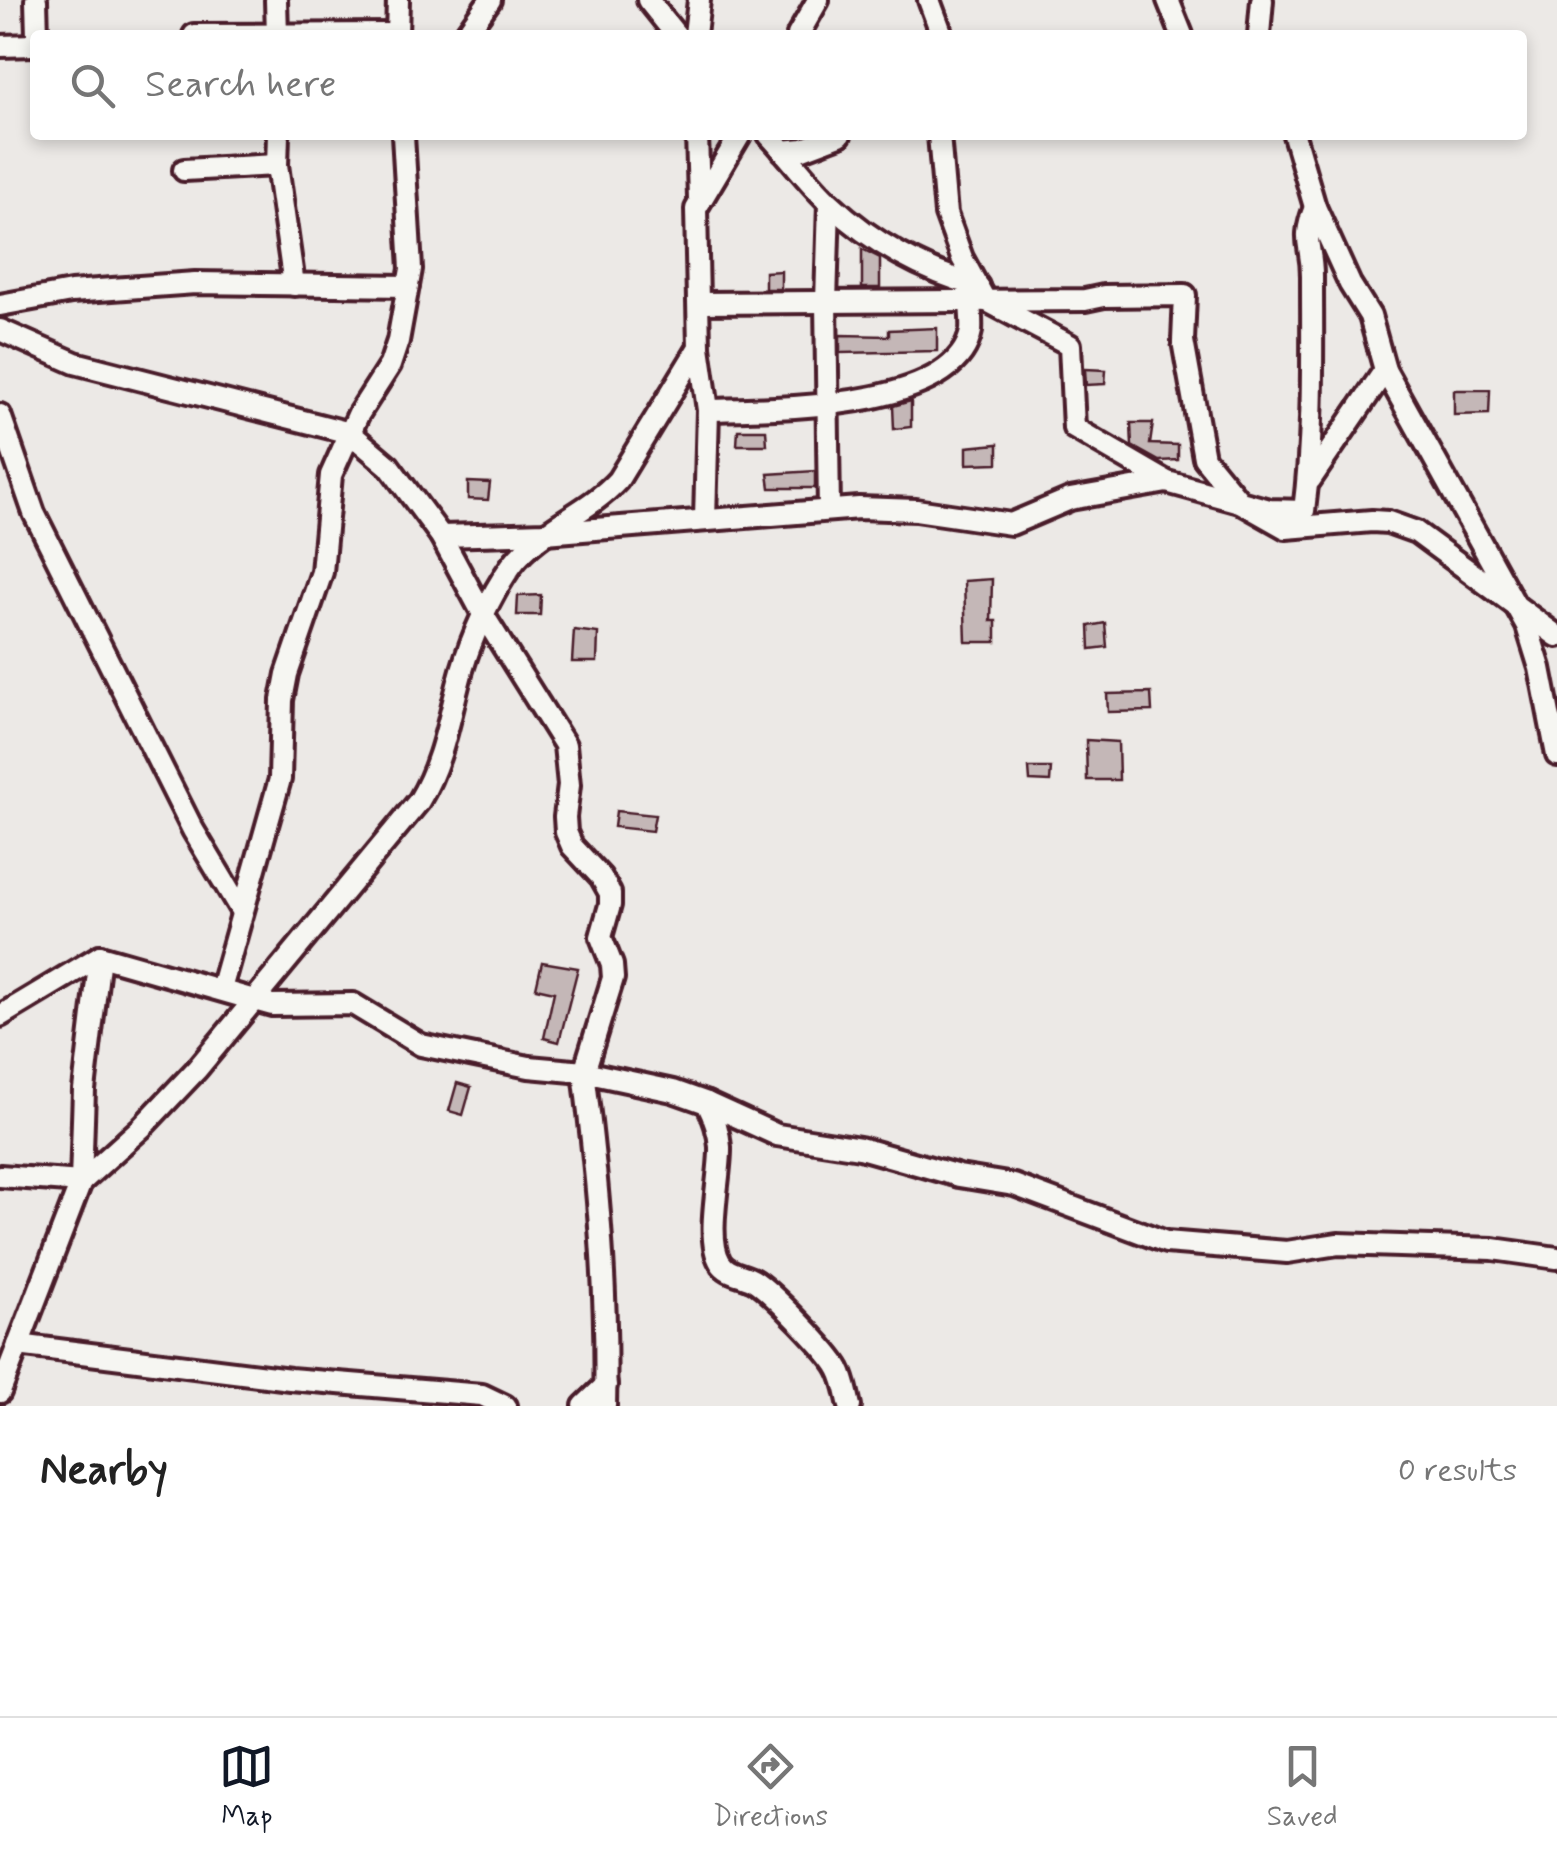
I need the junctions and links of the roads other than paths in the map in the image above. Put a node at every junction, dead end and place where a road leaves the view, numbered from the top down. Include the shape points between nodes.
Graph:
1 (36, 0) edge
2 (276, 0) edge
3 (398, 0) edge
4 (490, 0) edge
5 (648, 0) edge
6 (929, 0) edge
7 (1168, 0) edge
8 (1262, 0) edge
9 (817, 1) edge
10 (37, 30) edge
11 (277, 30) edge
12 (397, 30) edge
13 (468, 30) edge
14 (672, 30) edge
15 (801, 30) edge
16 (940, 30) edge
17 (1180, 30) edge
18 (1259, 30) edge
19 (30, 45) edge
20 (0, 46) edge
21 (278, 140) edge
22 (405, 140) edge
23 (697, 140) edge
24 (737, 140) edge
25 (774, 140) edge
26 (827, 140) edge
27 (939, 140) edge
28 (1295, 140) edge
29 (784, 151) junction
30 (278, 165) junction
31 (184, 170) dead end
32 (699, 200) junction
33 (830, 203) junction
34 (1315, 207) junction
35 (294, 285) junction
36 (408, 286) junction
37 (978, 295) junction
38 (826, 302) junction
39 (699, 303) junction
40 (0, 305) edge
41 (0, 330) edge
42 (699, 347) junction
43 (1385, 370) junction
44 (827, 405) junction
45 (708, 410) junction
46 (0, 415) edge
47 (350, 433) junction
48 (1168, 482) junction
49 (1307, 486) junction
50 (1240, 502) junction
51 (829, 510) junction
52 (706, 519) junction
53 (1294, 520) junction
54 (545, 533) junction
55 (441, 536) junction
56 (1517, 607) junction
57 (484, 616) junction
58 (1557, 636) edge
59 (1557, 756) edge
60 (242, 912) junction
61 (100, 956) junction
62 (220, 989) junction
63 (256, 1001) junction
64 (0, 1016) edge
65 (584, 1072) junction
66 (706, 1103) junction
67 (0, 1176) edge
68 (81, 1182) junction
69 (1557, 1258) edge
70 (18, 1345) junction
71 (0, 1392) edge
72 (606, 1396) edge
73 (505, 1406) edge
74 (584, 1406) edge
75 (850, 1406) edge

1 - 10 street
2 - 11 street
3 - 12 street
4 - 13 street
5 - 14 street
6 - 16 street
7 - 17 street
8 - 18 street
9 - 15 street
19 - 20 street
21 - 30 street
22 - 36 street
23 - 32 street
24 - 32 street
25 - 29 street
26 - 29 street
27 - 37 street via 946,214
28 - 34 street
29 - 33 street
30 - 31 street
30 - 35 street
32 - 39 street
33 - 37 street via 893,250
33 - 38 street
34 - 43 street via 1370,316
34 - 49 street via 1305,232 1312,273
35 - 36 street
35 - 40 street via 195,283
36 - 47 street via 394,353
37 - 38 street
37 - 44 street via 971,332 953,362 930,379
37 - 48 street via 1070,345 1074,428
37 - 50 street via 1185,295 1182,341 1204,458
38 - 39 street
38 - 44 street
39 - 42 street
41 - 47 street via 75,363
42 - 45 street
42 - 54 street via 618,480
43 - 49 street
43 - 56 street
44 - 45 street
44 - 51 street
45 - 52 street
46 - 60 street via 34,513 168,782
47 - 55 street via 390,466
47 - 60 street via 330,479 322,572 282,700 280,779
48 - 50 street
48 - 51 street via 1070,499 1012,524 916,510
49 - 53 street
50 - 53 street via 1270,521
51 - 52 street
52 - 54 street
53 - 56 street via 1400,525
54 - 55 street
54 - 57 street via 510,568
55 - 57 street
56 - 58 street
56 - 59 street via 1540,668
57 - 63 street via 462,668 434,776
57 - 65 street via 565,745 566,832 610,893 601,937 613,978
60 - 62 street
61 - 62 street
61 - 64 street
61 - 68 street
62 - 63 street
63 - 65 street via 354,1004 421,1044 529,1068
63 - 68 street via 141,1128
65 - 66 street
65 - 72 street via 601,1221
66 - 69 street via 777,1135 1014,1185 1166,1242 1288,1252 1338,1244 1493,1249
66 - 75 street via 720,1148 717,1258 777,1299 834,1360
67 - 68 street
68 - 70 street
70 - 71 street
70 - 73 street via 482,1395
72 - 74 street

